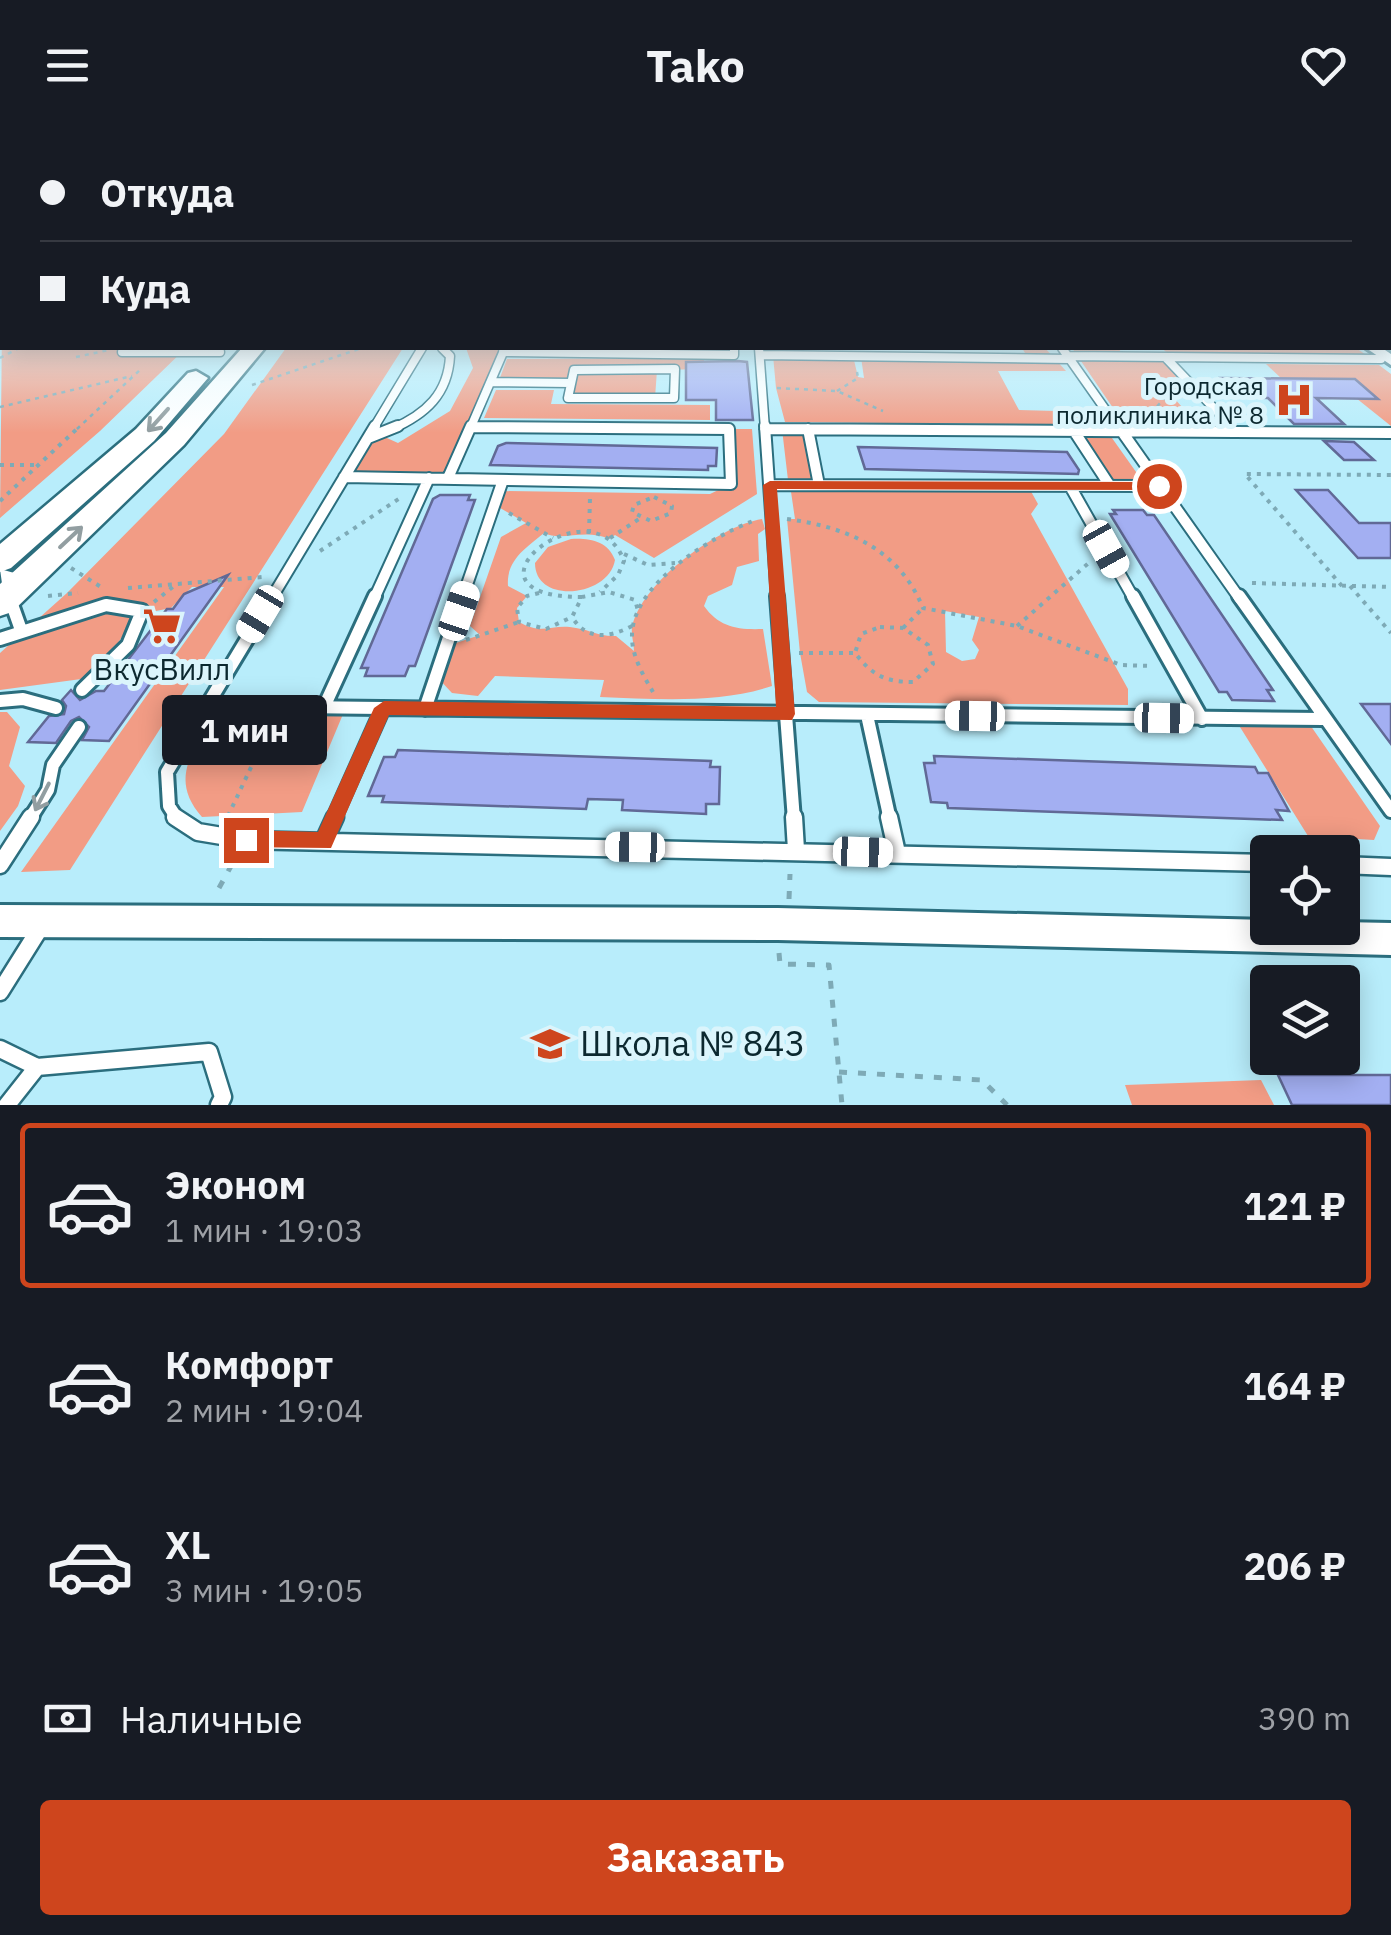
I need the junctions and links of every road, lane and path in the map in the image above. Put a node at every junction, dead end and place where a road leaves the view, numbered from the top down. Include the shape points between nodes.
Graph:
1 (222, 350) edge
2 (252, 350) edge
3 (356, 350) edge
4 (421, 350) edge
5 (444, 350) edge
6 (504, 350) edge
7 (734, 350) edge
8 (1023, 350) edge
9 (1213, 350) edge
10 (760, 351) edge
11 (122, 352) joint
12 (796, 352) edge
13 (158, 353) junction
14 (1067, 354) edge
15 (853, 356) junction
16 (1381, 356) edge
17 (76, 357) dead end
18 (1166, 358) junction
19 (1222, 358) junction
20 (1029, 359) junction
21 (133, 376) junction
22 (1185, 377) junction
23 (491, 382) junction
24 (571, 383) junction
25 (762, 387) junction
26 (244, 388) dead end
27 (838, 391) junction
28 (0, 407) edge
29 (1228, 423) dead end
30 (471, 426) junction
31 (766, 429) junction
32 (808, 429) junction
33 (914, 430) junction
34 (1074, 431) junction
35 (1120, 431) junction
36 (1134, 431) junction
37 (1391, 433) edge
38 (368, 438) junction
39 (0, 464) edge
40 (37, 465) junction
41 (1391, 476) edge
42 (344, 477) junction
43 (429, 478) junction
44 (448, 478) junction
45 (503, 480) junction
46 (590, 482) junction
47 (770, 485) junction
48 (818, 485) junction
49 (1070, 486) junction
50 (1110, 486) junction
51 (1159, 486) junction
52 (0, 501) edge
53 (495, 504) junction
54 (639, 518) junction
55 (772, 518) junction
56 (588, 533) junction
57 (553, 538) junction
58 (609, 539) junction
59 (1106, 549) junction
60 (624, 554) junction
61 (0, 561) edge
62 (679, 562) junction
63 (70, 568) dead end
64 (284, 574) junction
65 (1227, 582) junction
66 (177, 584) junction
67 (1342, 586) junction
68 (1350, 586) junction
69 (1391, 587) edge
70 (123, 588) dead end
71 (5, 592) edge
72 (540, 592) junction
73 (600, 592) junction
74 (44, 596) dead end
75 (582, 597) junction
76 (923, 608) junction
77 (142, 611) junction
78 (640, 614) junction
79 (572, 618) junction
80 (519, 622) junction
81 (632, 626) junction
82 (1017, 626) junction
83 (902, 628) junction
84 (21, 630) junction
85 (1391, 634) edge
86 (0, 639) edge
87 (447, 646) junction
88 (855, 652) junction
89 (782, 654) junction
90 (1172, 666) junction
91 (82, 690) dead end
92 (0, 702) edge
93 (205, 706) junction
94 (280, 706) junction
95 (324, 707) junction
96 (56, 708) dead end
97 (384, 708) junction
98 (426, 709) junction
99 (667, 713) junction
100 (786, 714) junction
101 (867, 715) junction
102 (1202, 719) junction
103 (1323, 719) junction
104 (79, 727) dead end
105 (1391, 811) edge
106 (217, 838) junction
107 (324, 842) junction
108 (796, 850) junction
109 (897, 853) junction
110 (1250, 863) edge
111 (0, 865) edge
112 (1360, 866) edge
113 (1391, 867) edge
114 (227, 874) dead end
115 (219, 888) dead end
116 (0, 922) edge
117 (44, 922) junction
118 (1391, 939) edge
119 (830, 965) dead end
120 (0, 992) edge
121 (0, 1049) edge
122 (37, 1066) junction
123 (839, 1072) junction
124 (7, 1105) edge
125 (219, 1105) edge
126 (842, 1105) edge
127 (1007, 1105) edge

1 - 13 lane
1 -> 61 main road via 145,434
71 -> 2 main road via 175,438
3 - 26 path
4 - 38 lane
5 - 38 lane via 450,356 446,389 414,419
6 - 7 lane
6 - 23 lane
8 - 20 lane
9 - 19 lane
10 - 12 lane
10 - 25 lane
11 - 13 lane
11 - 17 path
12 - 15 lane
13 - 21 path
14 - 18 lane
14 - 20 lane
14 - 35 lane
15 - 20 lane
15 - 27 path via 858,378
16 - 19 lane
18 - 19 lane
18 - 22 lane
21 - 28 path
21 - 40 path
22 - 29 lane
22 - 36 path
23 - 24 lane
23 - 30 lane
24 - 24 lane via 574,370 675,370 674,398 568,398
25 - 27 path
25 - 31 lane
27 - 33 path
30 - 44 lane
30 - 46 lane via 730,429 731,484
31 - 32 lane
31 - 47 lane
32 - 33 lane
32 - 48 lane
33 - 34 lane
34 - 35 lane
34 - 50 lane
35 - 36 lane
35 - 51 lane
36 - 37 lane
38 - 42 lane
39 - 40 path
40 - 52 path
41 - 67 path via 1245,474
42 - 43 lane
42 - 64 lane
43 - 44 lane
43 - 64 path
43 - 95 lane
44 - 45 lane
45 - 46 lane
45 - 53 lane
46 - 56 path
47 - 48 lane
47 - 55 lane
48 - 49 lane
49 - 50 lane
49 - 59 lane
50 - 51 lane
51 - 65 lane
53 - 57 path
53 - 87 lane
54 - 54 path via 663,519 672,506 642,499 632,512
54 - 58 path
55 - 62 path via 740,525
55 - 76 path via 836,529 886,552 909,576
55 - 89 lane
56 - 57 path
56 - 58 path
57 - 72 path via 528,554 524,568
58 - 60 path
59 - 82 path
59 - 90 lane
60 - 62 path via 652,568
60 - 73 path via 616,581
62 - 78 path
63 - 74 path via 105,590
64 - 66 path
64 - 93 lane
65 - 67 path
65 - 103 lane
66 - 70 path
66 - 77 path
67 - 68 path
68 - 69 path
68 - 85 path
71 - 84 lane
72 - 75 path
72 - 80 path via 518,608
73 - 75 path
73 - 78 path via 635,600
75 - 79 path
76 - 82 path
76 - 83 path
77 - 84 lane via 106,604
77 - 91 lane via 141,626 107,671
78 - 81 path
79 - 80 path via 535,631
79 - 81 path via 595,637 616,636
80 - 87 path
81 - 99 path via 634,652
82 - 90 path via 1121,666
83 - 88 path via 880,626 861,634
83 - 88 path via 928,644 933,664 914,682 871,674
84 - 86 lane
87 - 98 lane
88 - 89 path
89 - 100 lane
90 - 102 lane
92 - 96 lane via 23,699
93 - 94 lane
93 - 106 lane via 173,760 164,791 178,822
94 - 95 lane
94 - 106 path
95 - 97 lane
97 - 98 lane
97 - 107 lane
98 - 99 lane
99 - 100 lane
100 - 101 lane
100 - 108 lane
101 - 102 lane
101 - 109 lane
102 - 103 lane
103 - 105 lane
104 -> 111 lane
106 - 107 lane
107 - 108 lane
108 - 109 lane
109 - 110 lane
112 - 113 lane
114 - 115 path
116 - 117 street
117 - 118 street via 778,924
117 - 120 lane
119 - 123 path
121 - 122 lane
122 - 124 lane
122 - 125 lane via 210,1052 223,1096
123 - 126 path
123 - 127 path via 982,1080

